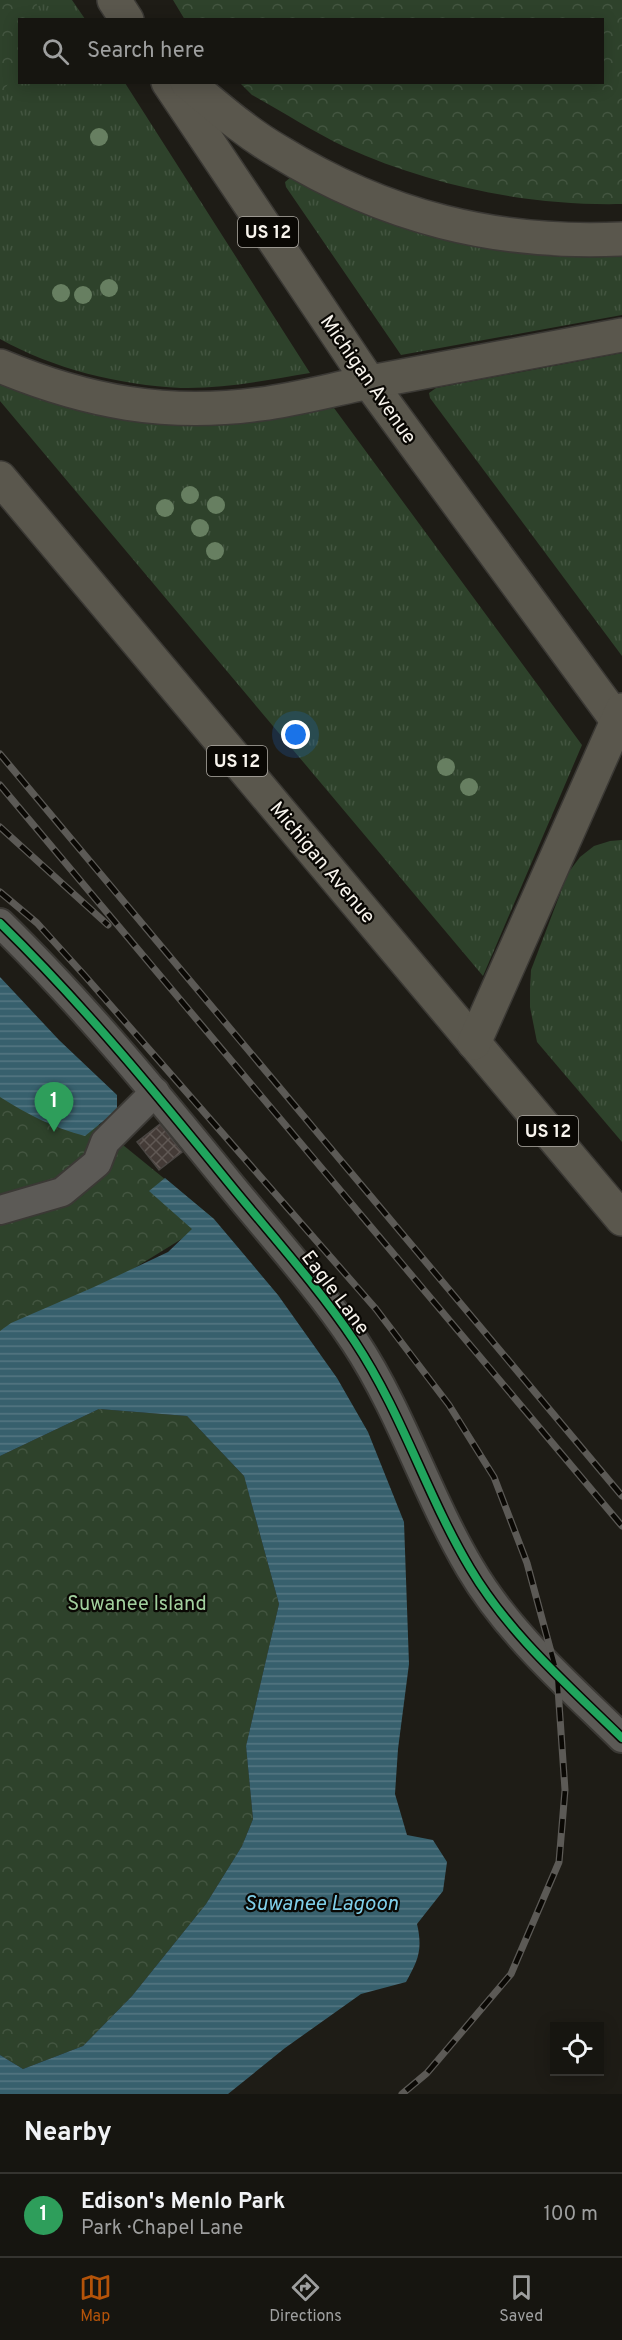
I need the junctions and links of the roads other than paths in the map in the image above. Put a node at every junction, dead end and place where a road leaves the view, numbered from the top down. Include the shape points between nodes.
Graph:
1 (114, 0) edge
2 (126, 18) edge
3 (169, 84) edge
4 (189, 84) edge
5 (622, 239) edge
6 (622, 335) edge
7 (0, 366) edge
8 (369, 382) junction
9 (0, 478) edge
10 (620, 719) edge
11 (0, 923) edge
12 (474, 1043) junction
13 (155, 1092) junction
14 (0, 1210) edge
15 (622, 1219) edge
16 (622, 1738) edge

1 - 2 main road
3 - 8 main road, Michigan Avenue / US 12
4 - 5 main road via 277,151 377,202 478,231 537,239
6 - 8 main road
7 - 8 main road via 35,381 114,403 154,408 261,404
8 - 10 main road, Michigan Avenue / US 12
9 - 12 main road, Michigan Avenue / US 12
10 - 12 main road
11 - 13 street, Eagle Lane
12 - 15 main road, Michigan Avenue / US 12
13 - 14 street via 105,1142 97,1163 62,1192
13 - 16 street, Eagle Lane via 355,1342 388,1398 444,1520 504,1618

